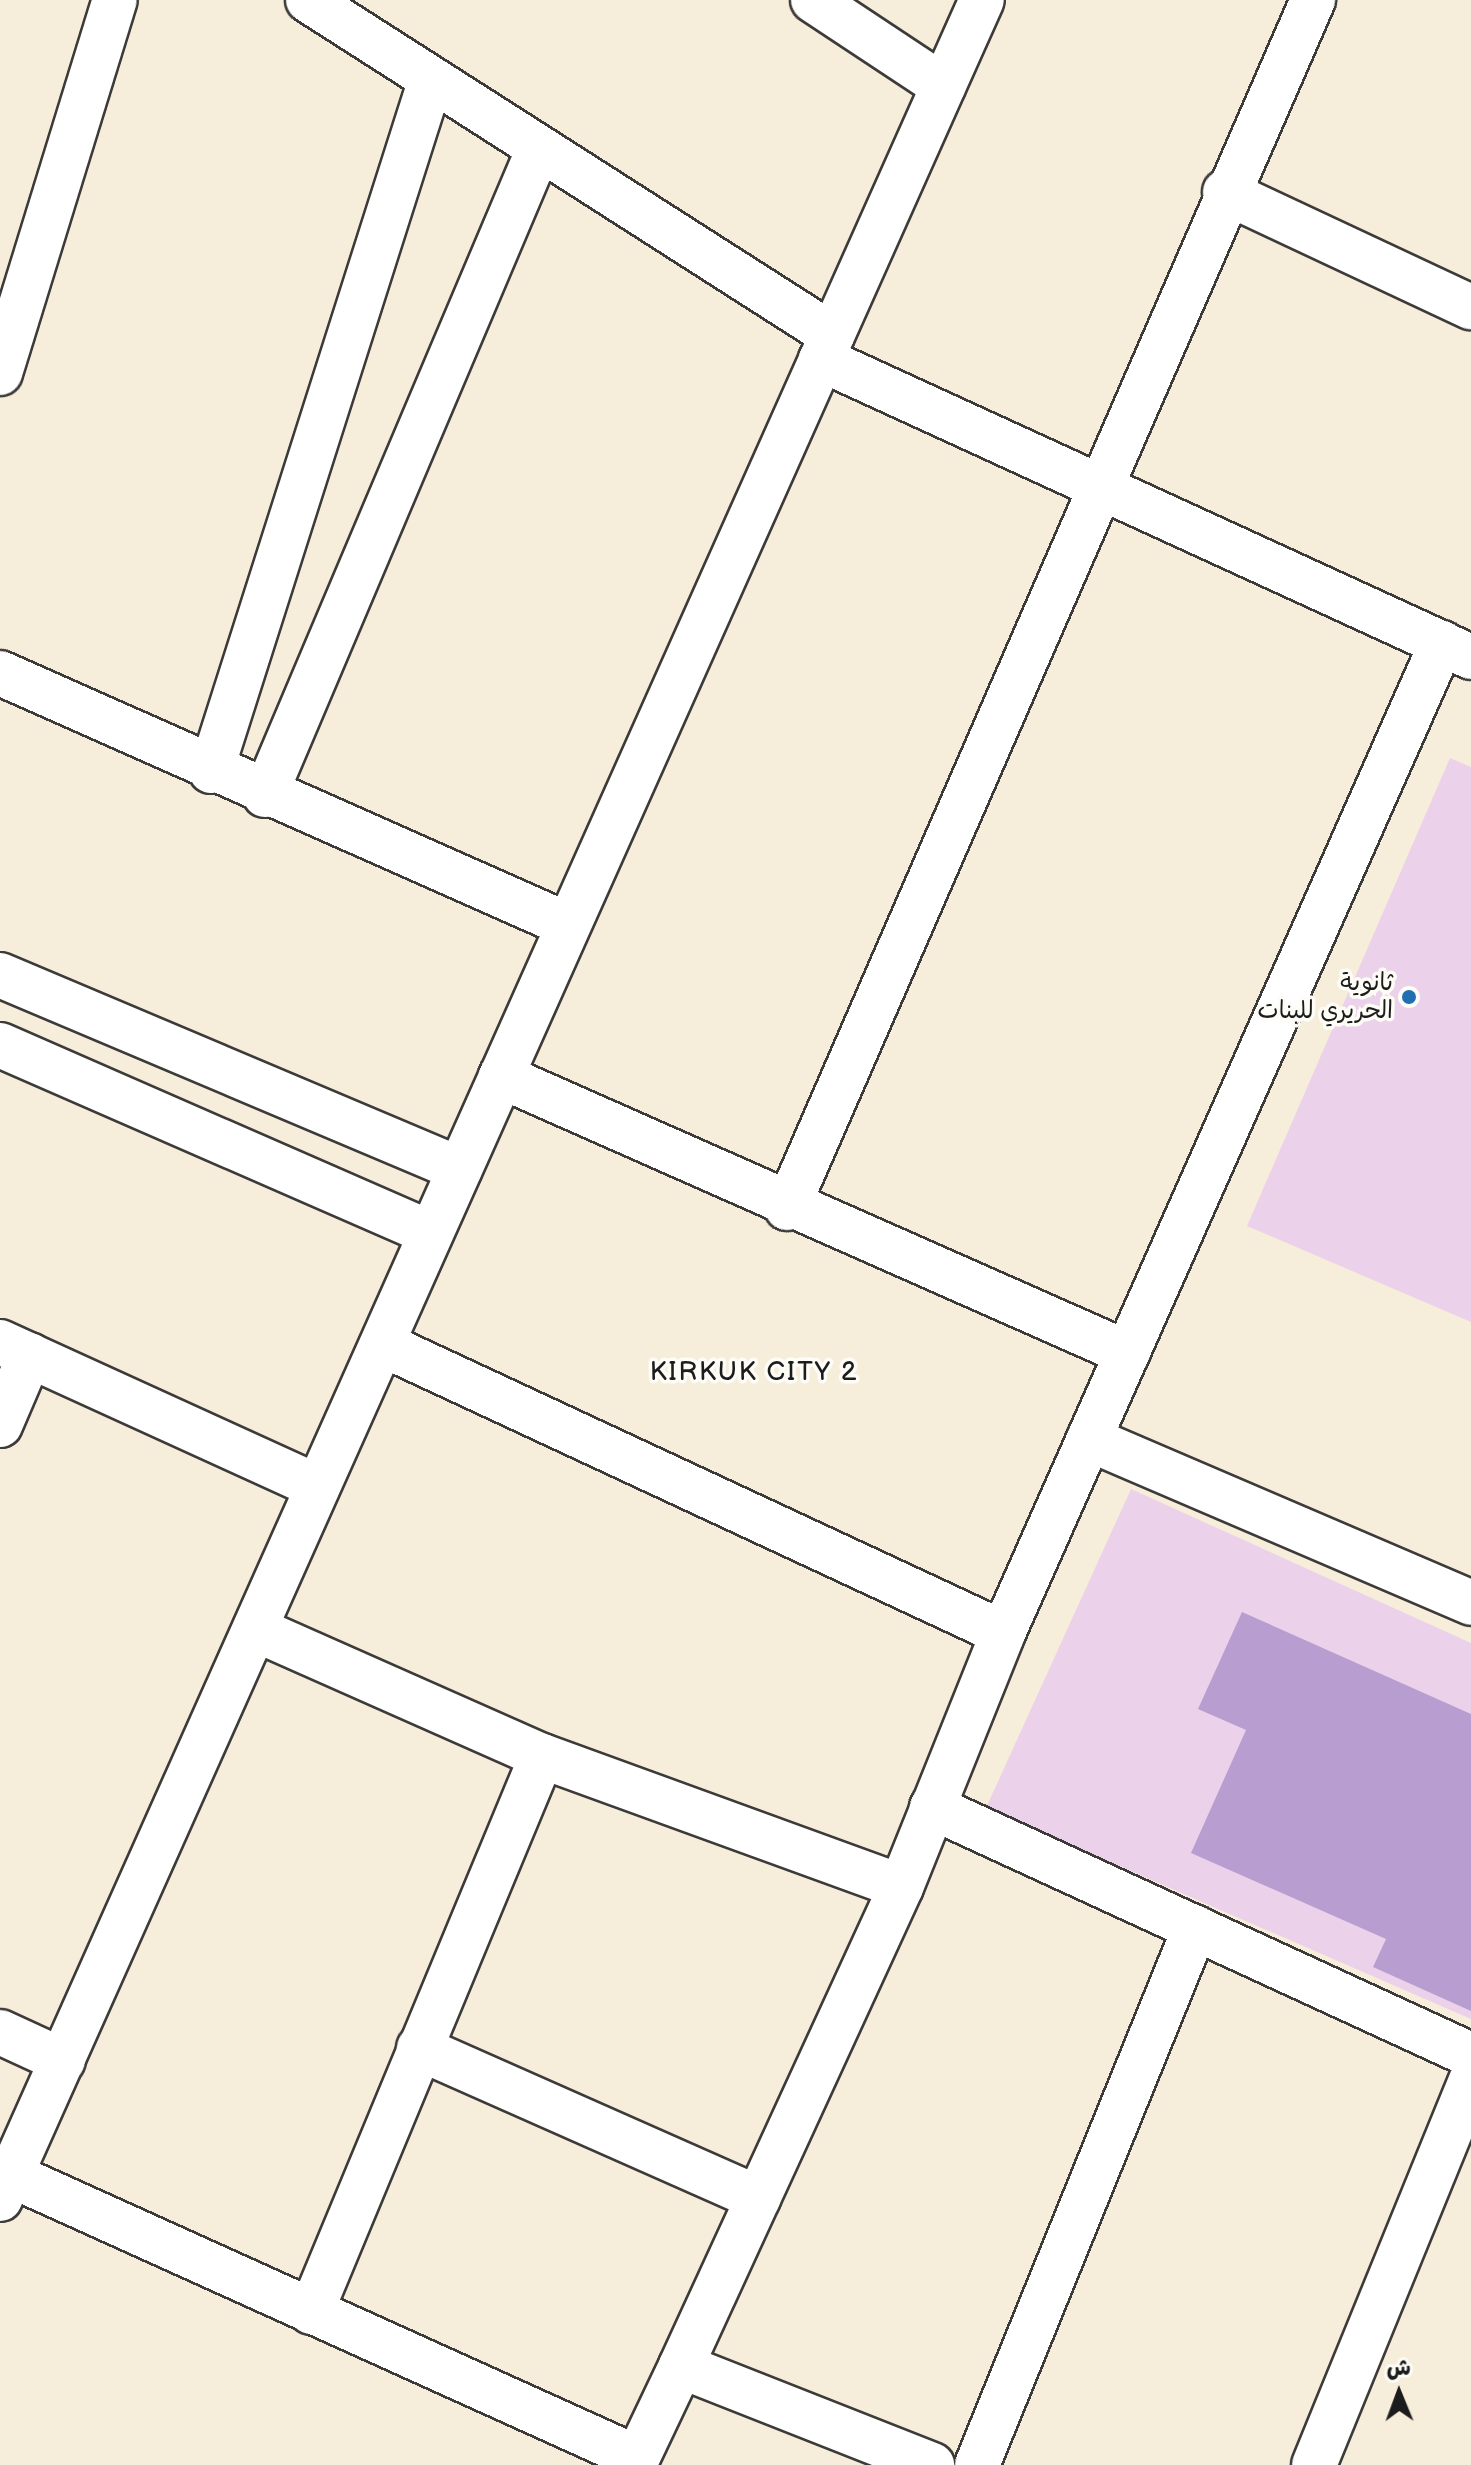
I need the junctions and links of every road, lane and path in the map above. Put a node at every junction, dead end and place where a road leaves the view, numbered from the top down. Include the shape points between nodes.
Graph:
1 (115, 0) edge
2 (308, 0) edge
3 (813, 0) edge
4 (982, 0) edge
5 (1313, 0) edge
6 (431, 79) junction
7 (943, 86) junction
8 (538, 151) junction
9 (1225, 192) junction
10 (1471, 307) edge
11 (827, 347) junction
12 (0, 373) edge
13 (1099, 486) junction
14 (1456, 650) edge
15 (0, 673) edge
16 (211, 771) junction
17 (265, 795) junction
18 (568, 925) junction
19 (0, 975) edge
20 (0, 1045) edge
21 (501, 1076) junction
22 (460, 1169) junction
23 (787, 1208) junction
24 (431, 1233) junction
25 (382, 1344) junction
26 (15, 1348) edge
27 (1127, 1353) junction
28 (0, 1425) edge
29 (1089, 1439) junction
30 (318, 1487) junction
31 (1471, 1603) edge
32 (255, 1629) junction
33 (1003, 1633) junction
34 (542, 1756) junction
35 (932, 1807) junction
36 (901, 1887) junction
37 (1195, 1928) junction
38 (0, 2032) edge
39 (419, 2048) junction
40 (1471, 2055) edge
41 (63, 2061) junction
42 (1471, 2080) edge
43 (6, 2187) edge
44 (758, 2198) junction
45 (311, 2312) junction
46 (681, 2366) junction
47 (635, 2462) edge
48 (932, 2465) edge
49 (977, 2465) edge
50 (1314, 2465) edge

1 - 12 street
2 - 6 street
3 - 7 street
4 - 7 street
5 - 9 street
6 - 8 street
6 - 16 street
7 - 11 street
8 - 11 street
8 - 17 street
9 - 10 street
9 - 13 street
11 - 13 street
11 - 18 street
13 - 14 street
13 - 23 street
14 - 27 street
15 - 16 street
16 - 17 street
17 - 18 street
18 - 21 street
19 - 22 street
20 - 24 street
21 - 22 street
21 - 23 street
22 - 24 street
23 - 27 street
24 - 25 street
25 - 30 street
25 - 33 street
26 - 28 street
26 - 30 street
27 - 29 street
29 - 31 street
29 - 33 street
30 - 32 street
32 - 34 street
32 - 41 street
33 - 35 street
34 - 36 street
34 - 39 street
35 - 36 street
35 - 37 street
36 - 44 street
37 - 40 street
37 - 49 street
38 - 41 street
39 - 44 street
39 - 45 street
41 - 43 street
42 - 50 street
43 - 45 street
44 - 46 street
45 - 47 street
46 - 47 street
46 - 48 street

